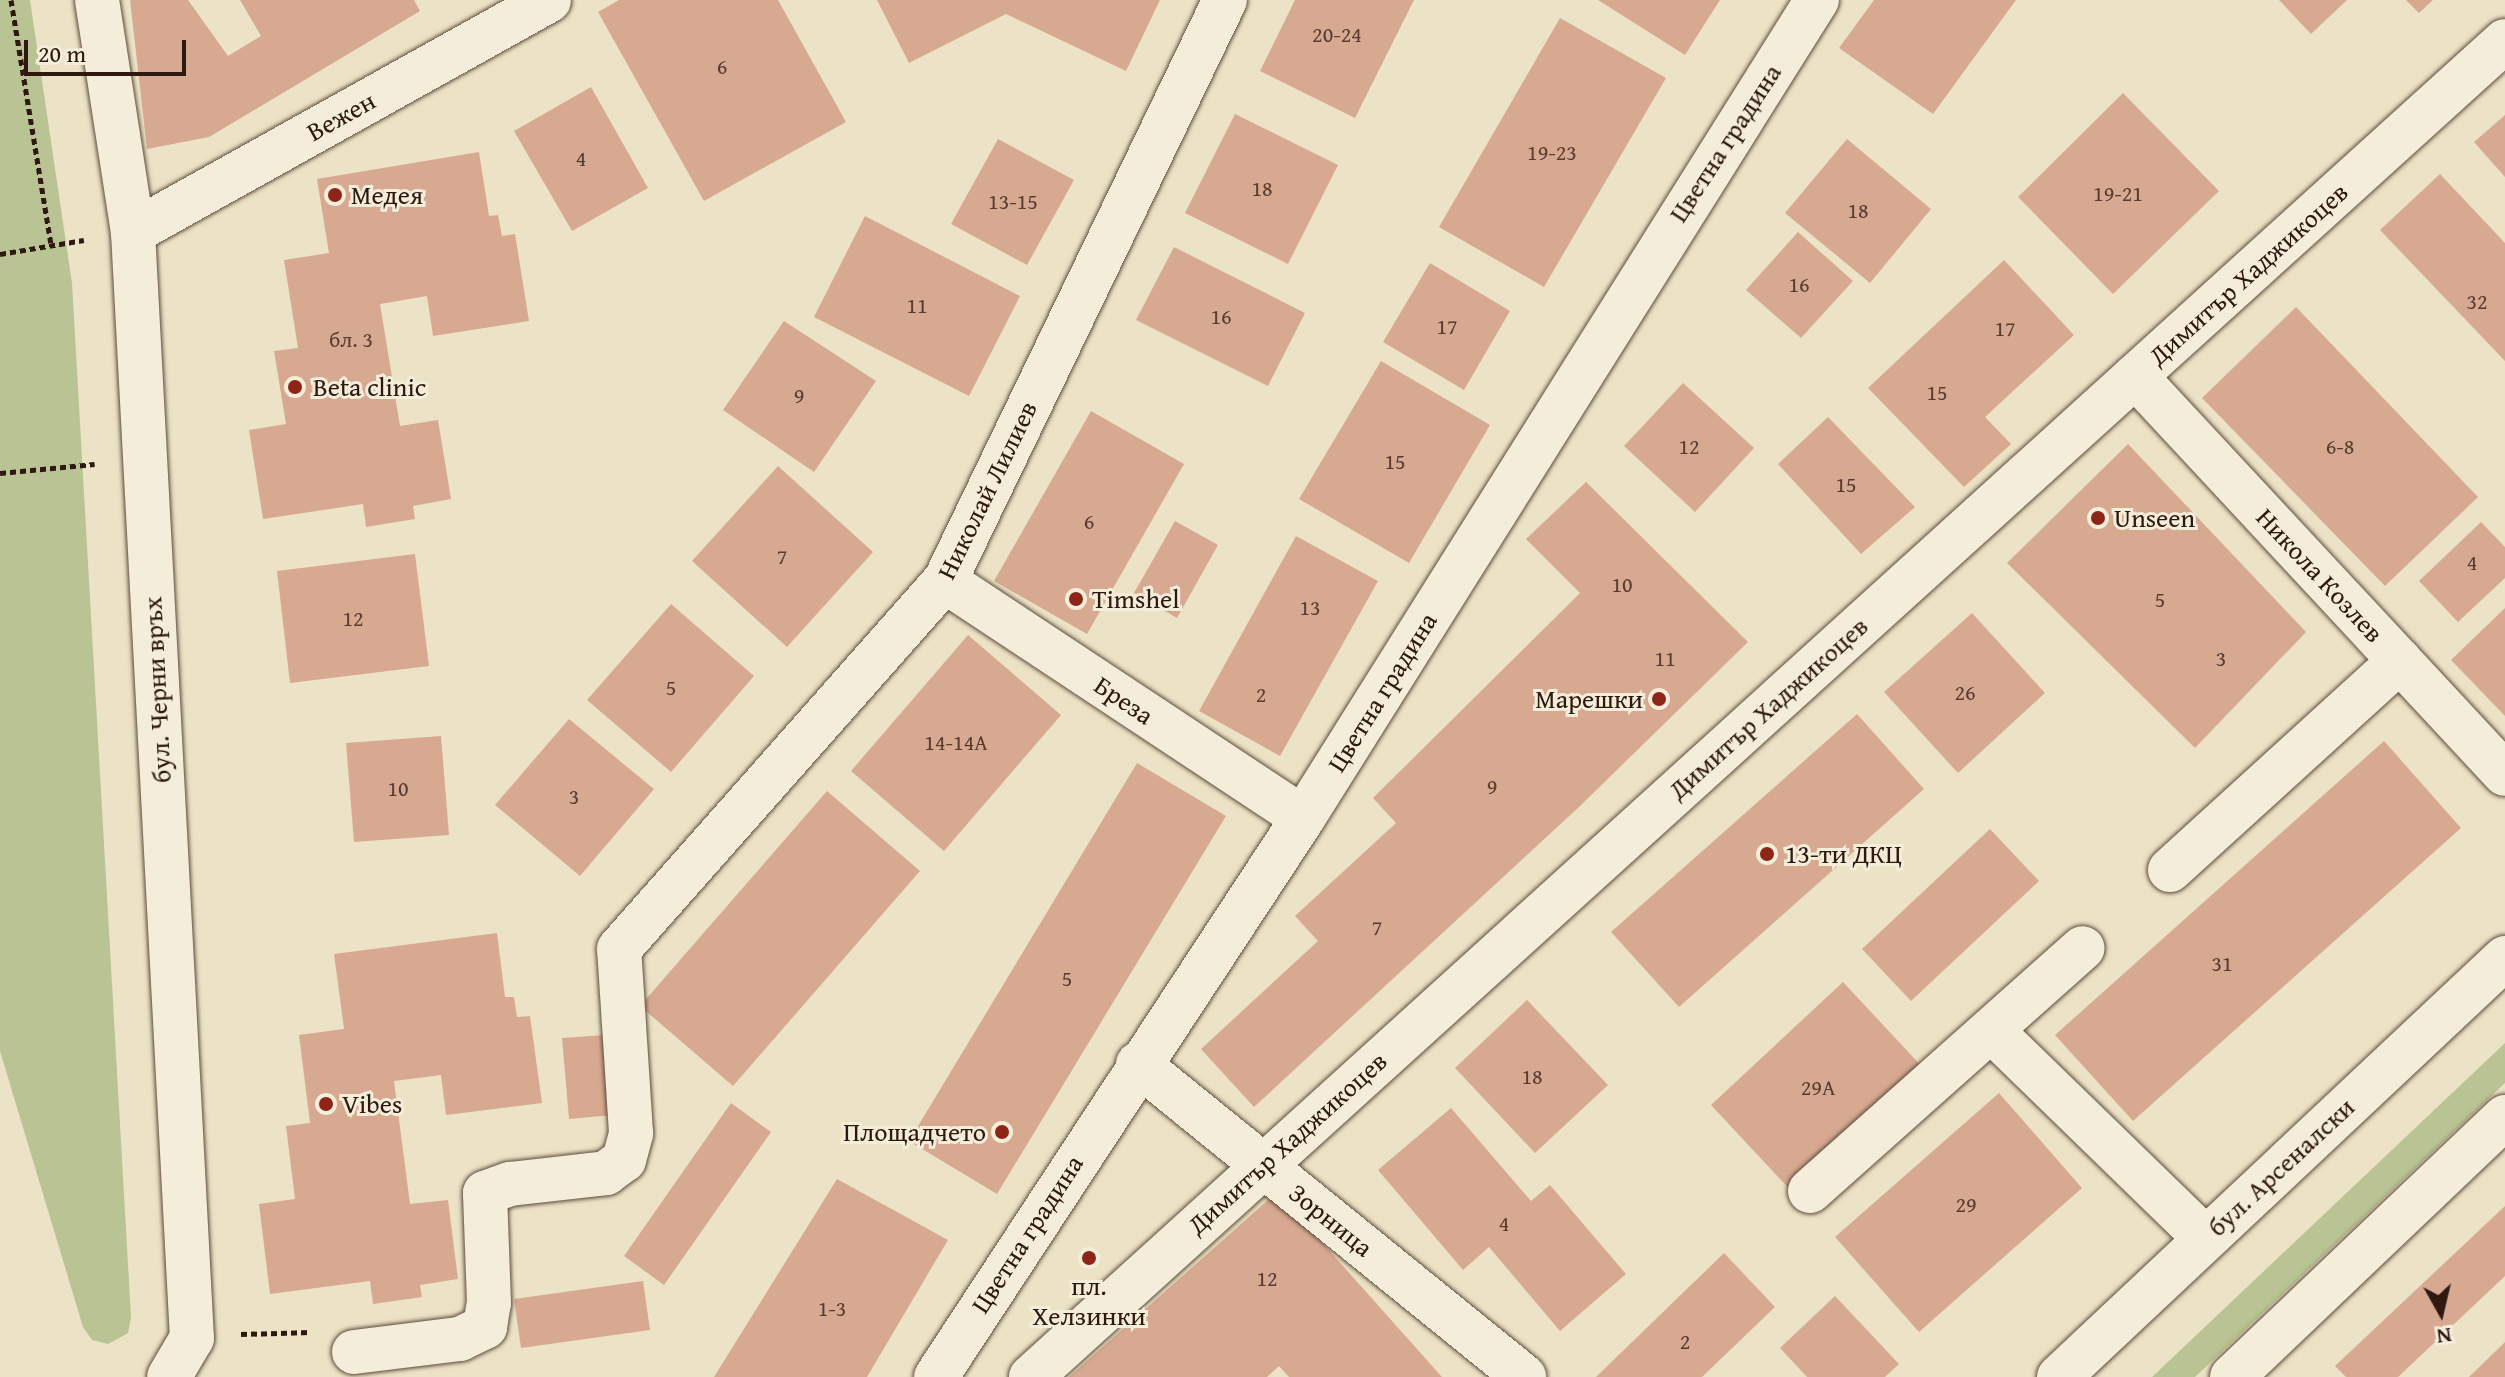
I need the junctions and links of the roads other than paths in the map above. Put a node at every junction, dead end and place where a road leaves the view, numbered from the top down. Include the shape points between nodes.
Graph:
1 (97, 0) edge
2 (549, 0) edge
3 (1225, 0) edge
4 (1817, 0) edge
5 (2505, 41) edge
6 (133, 232) junction
7 (2135, 376) junction
8 (945, 581) junction
9 (2400, 661) junction
10 (2505, 774) edge
11 (1303, 818) junction
12 (2170, 870) dead end
13 (2083, 948) dead end
14 (2505, 958) edge
15 (1991, 1030) junction
16 (1138, 1064) junction
17 (2505, 1117) edge
18 (1264, 1164) junction
19 (1810, 1191) dead end
20 (2205, 1238) junction
21 (354, 1352) road end
22 (169, 1377) edge
23 (936, 1377) edge
24 (1031, 1377) edge
25 (1524, 1377) edge
26 (2059, 1377) edge
27 (2232, 1377) edge

1 - 6 street, бул. Черни връх
2 - 6 street, Вежен
3 - 8 street, Николай Лилиев
4 - 11 street, Цветна градина
5 - 7 street, Димитър Хаджикоцев
6 - 22 street, бул. Черни връх via 192,1338
7 - 9 street, Никола Козлев
7 - 18 street, Димитър Хаджикоцев
8 - 11 street, Бреза
8 - 21 street, Николай Лилиев via 619,949 631,1133 624,1160 606,1173 510,1184 485,1193 485,1327 460,1339
9 - 10 street, Никола Козлев
9 - 12 street
11 - 16 street, Цветна градина
13 - 15 street
14 - 20 street, бул. Арсеналски
15 - 19 street
15 - 20 street
16 - 18 street, Зорница
16 - 23 street, Цветна градина
17 - 27 street
18 - 24 street, Димитър Хаджикоцев
18 - 25 street, Зорница
20 - 26 street, бул. Арсеналски

